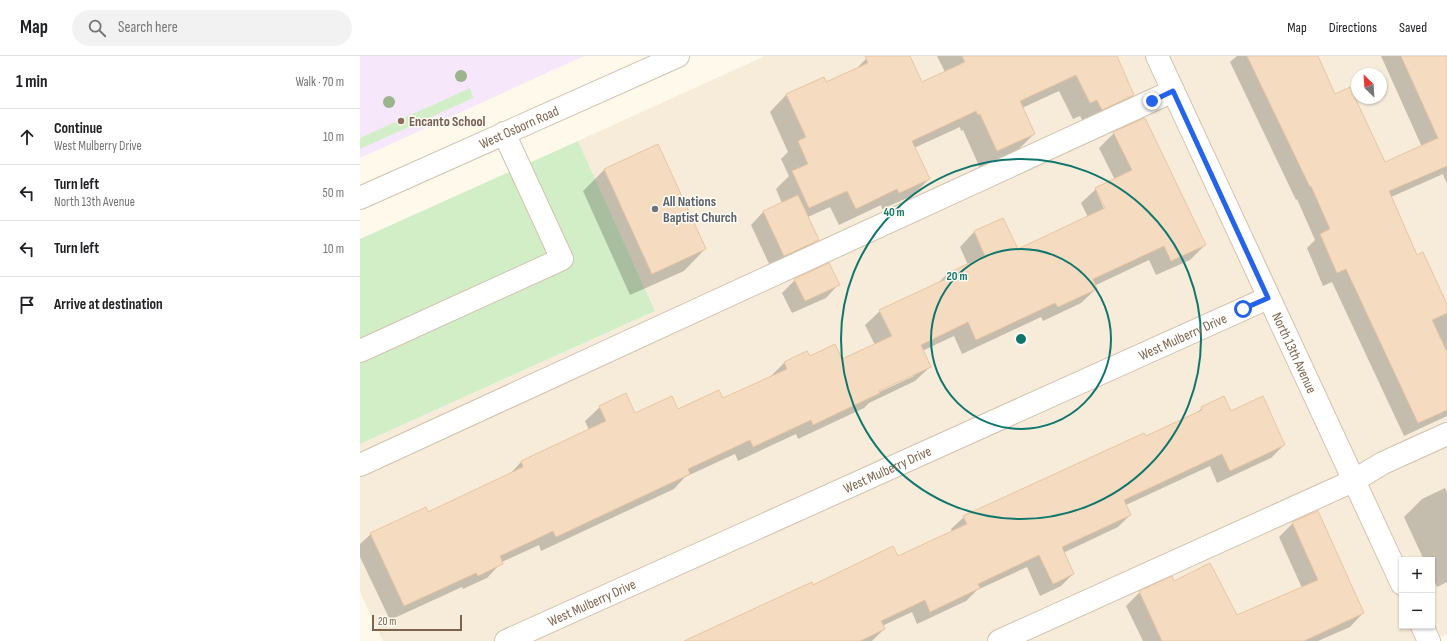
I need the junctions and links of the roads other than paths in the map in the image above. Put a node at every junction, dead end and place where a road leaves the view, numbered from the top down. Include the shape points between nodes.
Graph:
1 (678, 56) edge
2 (1157, 56) edge
3 (1173, 91) junction
4 (504, 133) junction
5 (360, 198) edge
6 (1268, 298) junction
7 (360, 351) edge
8 (1447, 434) edge
9 (360, 465) edge
10 (1353, 481) junction
11 (1399, 578) edge
12 (1423, 629) edge
13 (506, 641) edge
14 (999, 641) edge
15 (1429, 641) edge

1 - 4 street, West Osborn Road
2 - 3 street, North 13th Avenue
3 - 6 street, North 13th Avenue
3 - 9 street
4 - 5 street, West Osborn Road
4 - 7 street via 562,259
6 - 10 street, North 13th Avenue
6 - 13 street, West Mulberry Drive
8 - 10 street via 1383,463
10 - 11 street, North 13th Avenue
10 - 14 street
12 - 15 street

